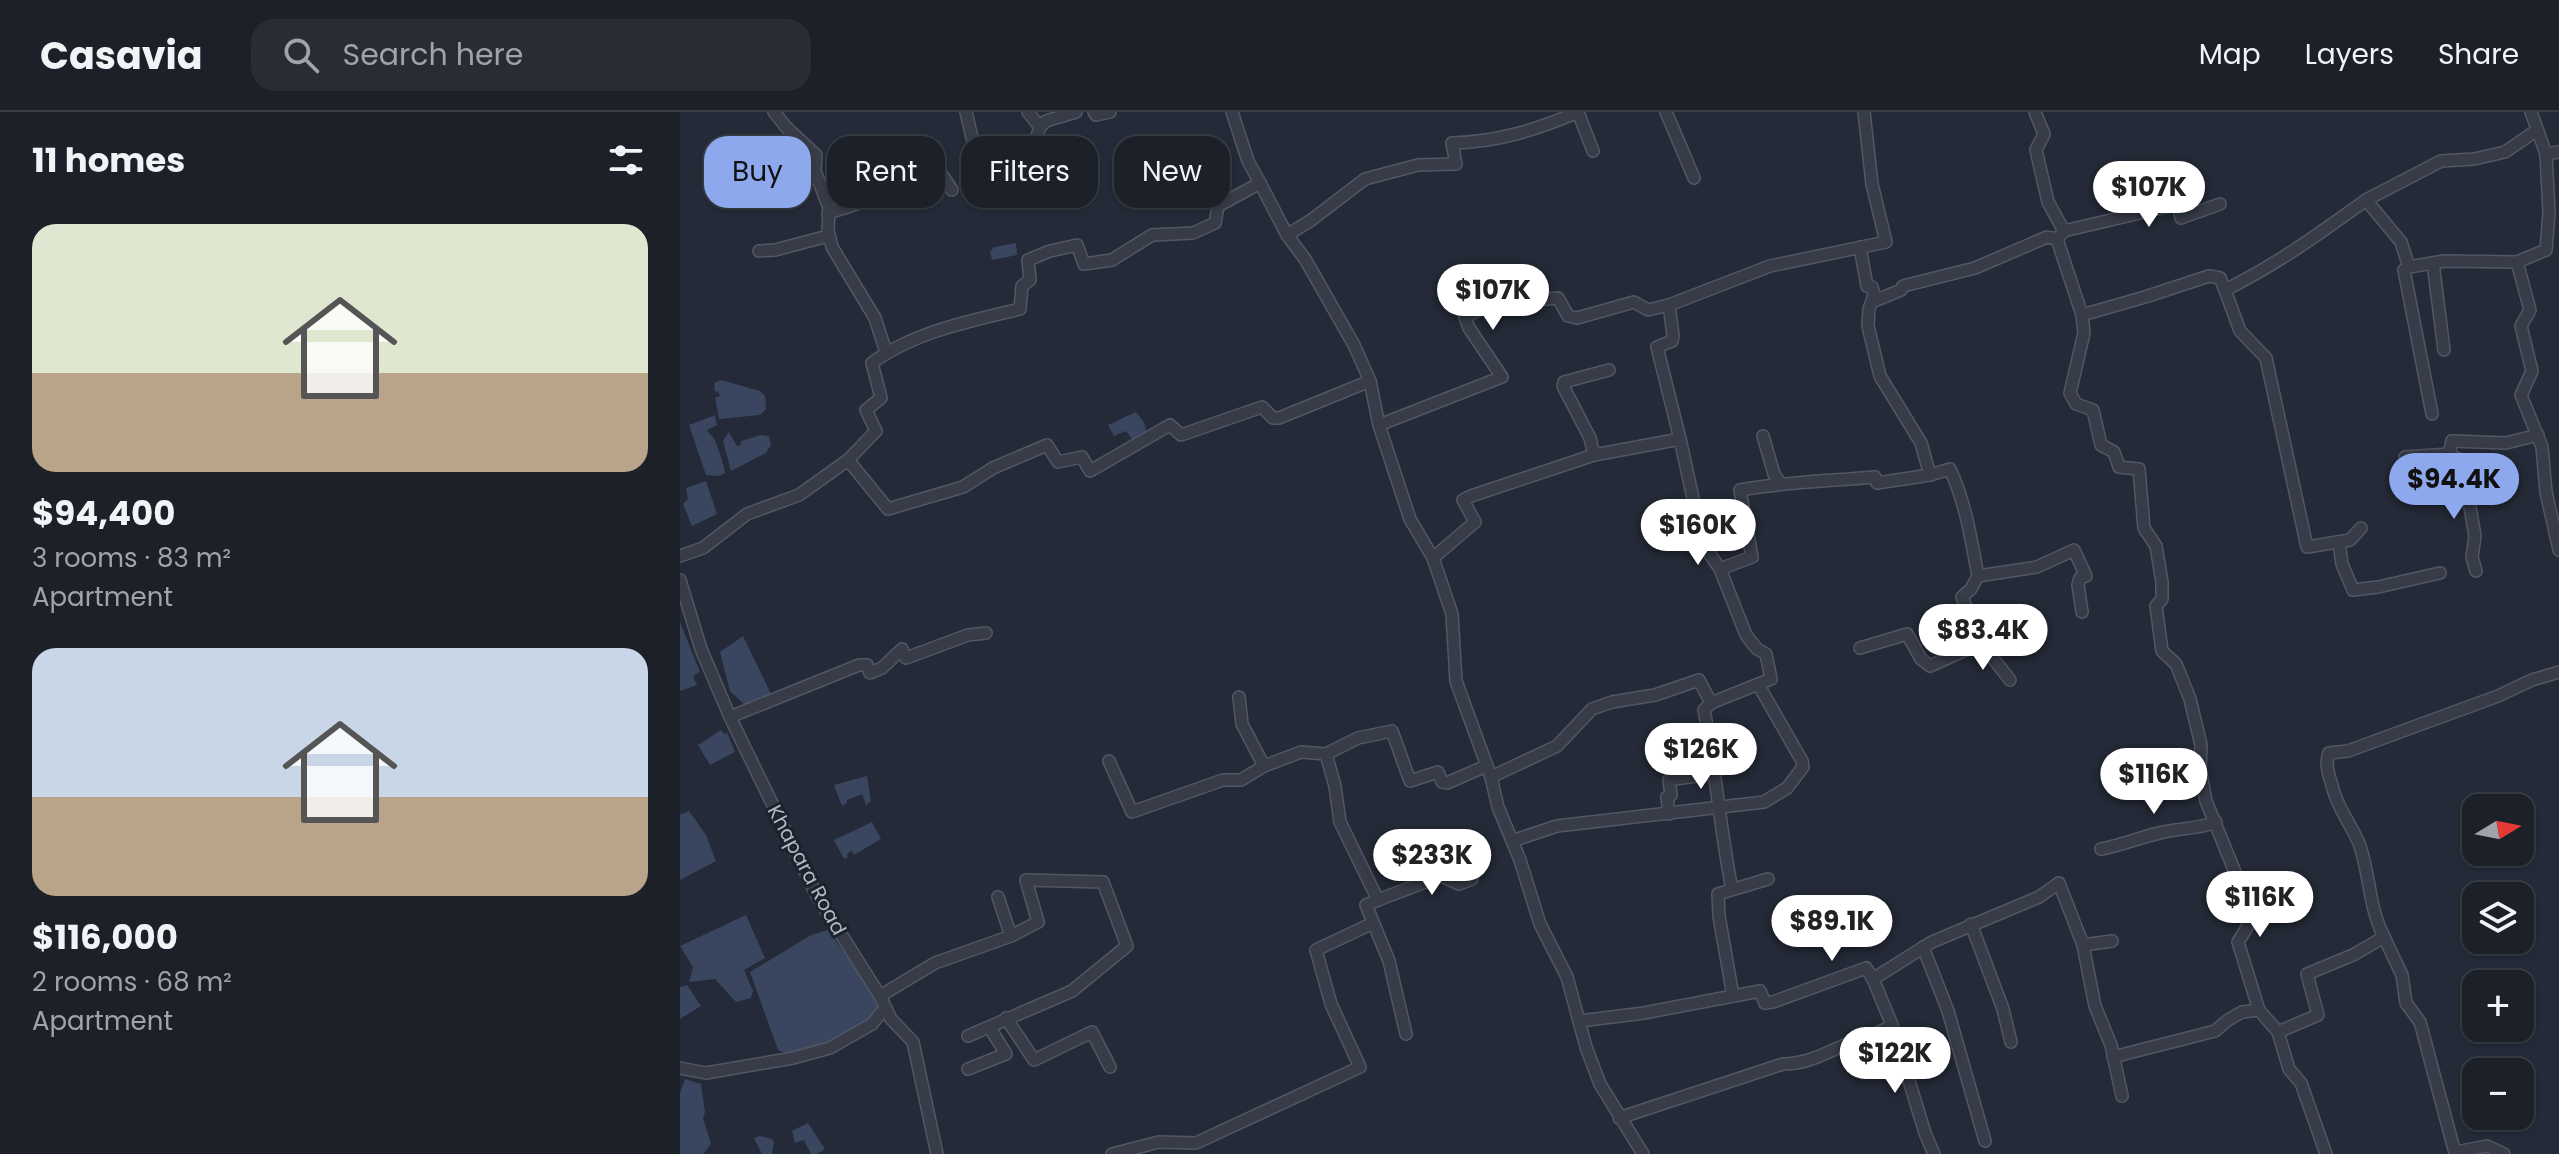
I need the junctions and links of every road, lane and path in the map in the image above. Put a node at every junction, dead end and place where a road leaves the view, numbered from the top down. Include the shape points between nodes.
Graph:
1 (774, 112) edge
2 (966, 112) edge
3 (1028, 112) edge
4 (1076, 112) edge
5 (1094, 112) edge
6 (1110, 112) edge
7 (1232, 112) edge
8 (1666, 112) edge
9 (1864, 112) edge
10 (2035, 112) edge
11 (2531, 112) edge
12 (1040, 127) junction
13 (2537, 130) junction
14 (1593, 151) dead end
15 (2553, 153) edge
16 (1694, 178) dead end
17 (1260, 183) junction
18 (952, 190) dead end
19 (2366, 200) junction
20 (2220, 204) dead end
21 (828, 213) junction
22 (828, 230) junction
23 (1287, 235) junction
24 (2061, 235) junction
25 (1860, 247) junction
26 (759, 251) dead end
27 (2517, 262) junction
28 (2433, 263) junction
29 (2409, 267) junction
30 (2225, 290) junction
31 (1872, 302) junction
32 (1669, 305) junction
33 (2082, 315) junction
34 (2444, 350) dead end
35 (886, 352) junction
36 (1609, 370) dead end
37 (1370, 381) junction
38 (2432, 414) dead end
39 (1379, 425) junction
40 (2538, 435) junction
41 (1763, 436) dead end
42 (1680, 439) junction
43 (2449, 454) junction
44 (1594, 455) junction
45 (2405, 457) dead end
46 (848, 460) junction
47 (1930, 475) junction
48 (1780, 483) junction
49 (2361, 528) dead end
50 (2339, 542) junction
51 (2559, 550) edge
52 (680, 556) edge
53 (1433, 558) junction
54 (1720, 569) junction
55 (2476, 571) dead end
56 (2440, 573) dead end
57 (1978, 576) junction
58 (680, 580) edge
59 (2082, 612) dead end
60 (986, 633) dead end
61 (1981, 643) junction
62 (1860, 648) dead end
63 (2559, 672) edge
64 (2010, 680) dead end
65 (1758, 684) junction
66 (1239, 697) dead end
67 (1711, 703) junction
68 (730, 717) junction
69 (1326, 754) junction
70 (1109, 761) dead end
71 (1264, 766) junction
72 (1488, 772) junction
73 (1716, 773) junction
74 (1720, 808) junction
75 (1669, 814) junction
76 (2216, 822) junction
77 (1512, 841) junction
78 (2101, 849) dead end
79 (1472, 879) dead end
80 (1768, 879) dead end
81 (1732, 889) junction
82 (998, 897) dead end
83 (1378, 900) junction
84 (1373, 923) junction
85 (1971, 924) junction
86 (1011, 936) junction
87 (2384, 937) junction
88 (2112, 941) dead end
89 (2083, 945) junction
90 (1923, 947) junction
91 (1873, 979) junction
92 (880, 996) junction
93 (1733, 996) junction
94 (885, 1008) junction
95 (2259, 1010) junction
96 (1006, 1018) junction
97 (1580, 1021) junction
98 (1892, 1025) junction
99 (990, 1028) junction
100 (2278, 1032) junction
101 (1406, 1034) dead end
102 (968, 1036) dead end
103 (2011, 1042) dead end
104 (2113, 1057) junction
105 (1110, 1067) dead end
106 (680, 1068) edge
107 (968, 1069) dead end
108 (2122, 1096) dead end
109 (1619, 1118) junction
110 (1985, 1141) dead end
111 (2455, 1153) edge
112 (937, 1154) edge
113 (1112, 1154) edge
114 (1643, 1154) edge
115 (1934, 1154) edge
116 (2326, 1154) edge
117 (2504, 1154) edge

1 - 21 street via 816,155 815,171
2 - 12 street via 981,172 1036,139
3 - 12 street
4 - 12 street
5 - 6 street
7 - 17 street
8 - 16 street
9 - 25 street via 1872,184 1886,242
10 - 24 street via 2044,134 2036,150
11 - 13 street
13 - 15 street
13 - 19 street via 2505,152 2441,161
14 - 23 street via 1578,112 1511,137 1452,143 1456,164 1418,165 1365,179
15 - 27 street via 2546,250
17 - 23 street
17 - 35 street via 1218,206 1215,223 1193,233 1152,235 1112,260 1084,264 1077,245 1028,260 1030,280 1022,286 1020,309 915,338
18 - 21 street via 940,172 926,168 876,200
19 - 29 street via 2401,242
19 - 30 street via 2293,252
20 - 24 street via 2181,218 2178,204
21 - 22 street
22 - 26 street via 828,236
22 - 35 street via 832,247 875,318
23 - 37 street
24 - 31 street via 1975,268 1903,286
24 - 33 street
25 - 31 street
25 - 32 street via 1770,266
27 - 28 street
27 - 40 street via 2530,310 2521,326 2532,371 2521,395
28 - 29 street
28 - 34 street
29 - 38 street via 2404,270
30 - 33 street via 2220,278 2209,276
30 - 50 street via 2240,331 2266,358 2307,547
31 - 47 street via 1868,326 1880,376 1921,443
32 - 39 street via 1648,310 1634,302 1577,318 1568,316 1558,298 1490,304 1465,317 1502,377
32 - 42 street via 1672,341 1657,347
33 - 76 street via 2082,347 2070,393 2076,404 2093,410 2101,445 2114,452 2119,467 2139,469 2144,528 2156,546 2162,582 2162,599 2156,606 2162,651 2176,664 2190,699 2206,801
35 - 46 street via 872,363 881,398 866,410 876,431
36 - 44 street via 1563,386
37 - 39 street
37 - 46 street via 1279,418 1262,407 1181,435 1170,425 1090,471 1082,457 1058,462 1047,445 963,487 888,509
39 - 53 street via 1410,519
40 - 43 street via 2506,443 2452,441
40 - 51 street
41 - 48 street
42 - 44 street
42 - 54 street via 1703,544
43 - 45 street
43 - 55 street via 2462,461
44 - 53 street via 1463,500 1475,522
46 - 52 street via 799,495 747,514 703,548
47 - 48 street via 1877,483 1875,477
47 - 57 street via 1950,469 1970,526
48 - 54 street via 1740,490 1752,557
49 - 50 street via 2350,540
50 - 56 street via 2353,590
53 - 72 street via 1452,614 1456,681
54 - 65 street via 1746,635 1766,654 1771,679
57 - 59 street via 2045,565 2074,550 2086,576 2078,585
57 - 61 street via 1962,597
58 - 68 street, Khapara Road
60 - 68 street via 906,658 902,649 870,673 867,665 859,665
61 - 62 street via 1930,666 1907,634
61 - 64 street
63 - 87 street via 2348,751 2329,753 2326,761 2335,799 2359,843 2374,917
65 - 67 street
65 - 74 street via 1803,767 1787,788 1764,802
66 - 71 street via 1242,724
67 - 72 street via 1699,680 1612,702 1592,709 1557,746
67 - 73 street via 1704,710
68 - 92 street, Khapara Road via 817,896
69 - 71 street via 1301,752
69 - 72 street via 1358,738 1392,731 1410,781 1438,772 1447,783
69 - 83 street via 1340,822
70 - 71 street via 1132,812 1223,780 1241,780
72 - 77 street
73 - 74 street
73 - 75 street via 1669,780
74 - 75 street
74 - 81 street
75 - 77 street via 1557,826
76 - 78 street
76 - 95 street via 2244,900 2249,924 2238,942
77 - 97 street
79 - 83 street via 1459,884 1432,878
80 - 81 street
81 - 93 street via 1718,894
82 - 86 street
83 - 84 street via 1366,905
84 - 101 street via 1389,961
84 - 113 street via 1316,950 1331,1004 1360,1067 1196,1143 1159,1142
85 - 89 street via 2039,897 2059,883
85 - 90 street
85 - 103 street
86 - 92 street via 935,963
86 - 96 street via 1038,922 1026,880 1103,882 1127,946 1072,991
87 - 100 street via 2307,974 2318,1015
87 - 111 street via 2402,975 2406,1003 2420,1022
88 - 89 street
89 - 104 street via 2095,1006
90 - 91 street
90 - 110 street via 1948,1011
91 - 93 street via 1866,968 1773,1002 1765,1003 1760,991
91 - 98 street
92 - 94 street, Khapara Road
93 - 97 street
94 - 106 street via 872,1024 830,1048 728,1071
94 - 112 street, Khapara Road via 913,1042
95 - 100 street
95 - 104 street via 2242,1012 2215,1031
96 - 99 street
96 - 105 street via 1034,1060 1092,1032
97 - 109 street via 1590,1060
98 - 109 street via 1818,1058 1783,1064
98 - 115 street
99 - 102 street
99 - 107 street via 1006,1054
100 - 116 street
104 - 108 street
109 - 114 street
111 - 117 street via 2487,1146

